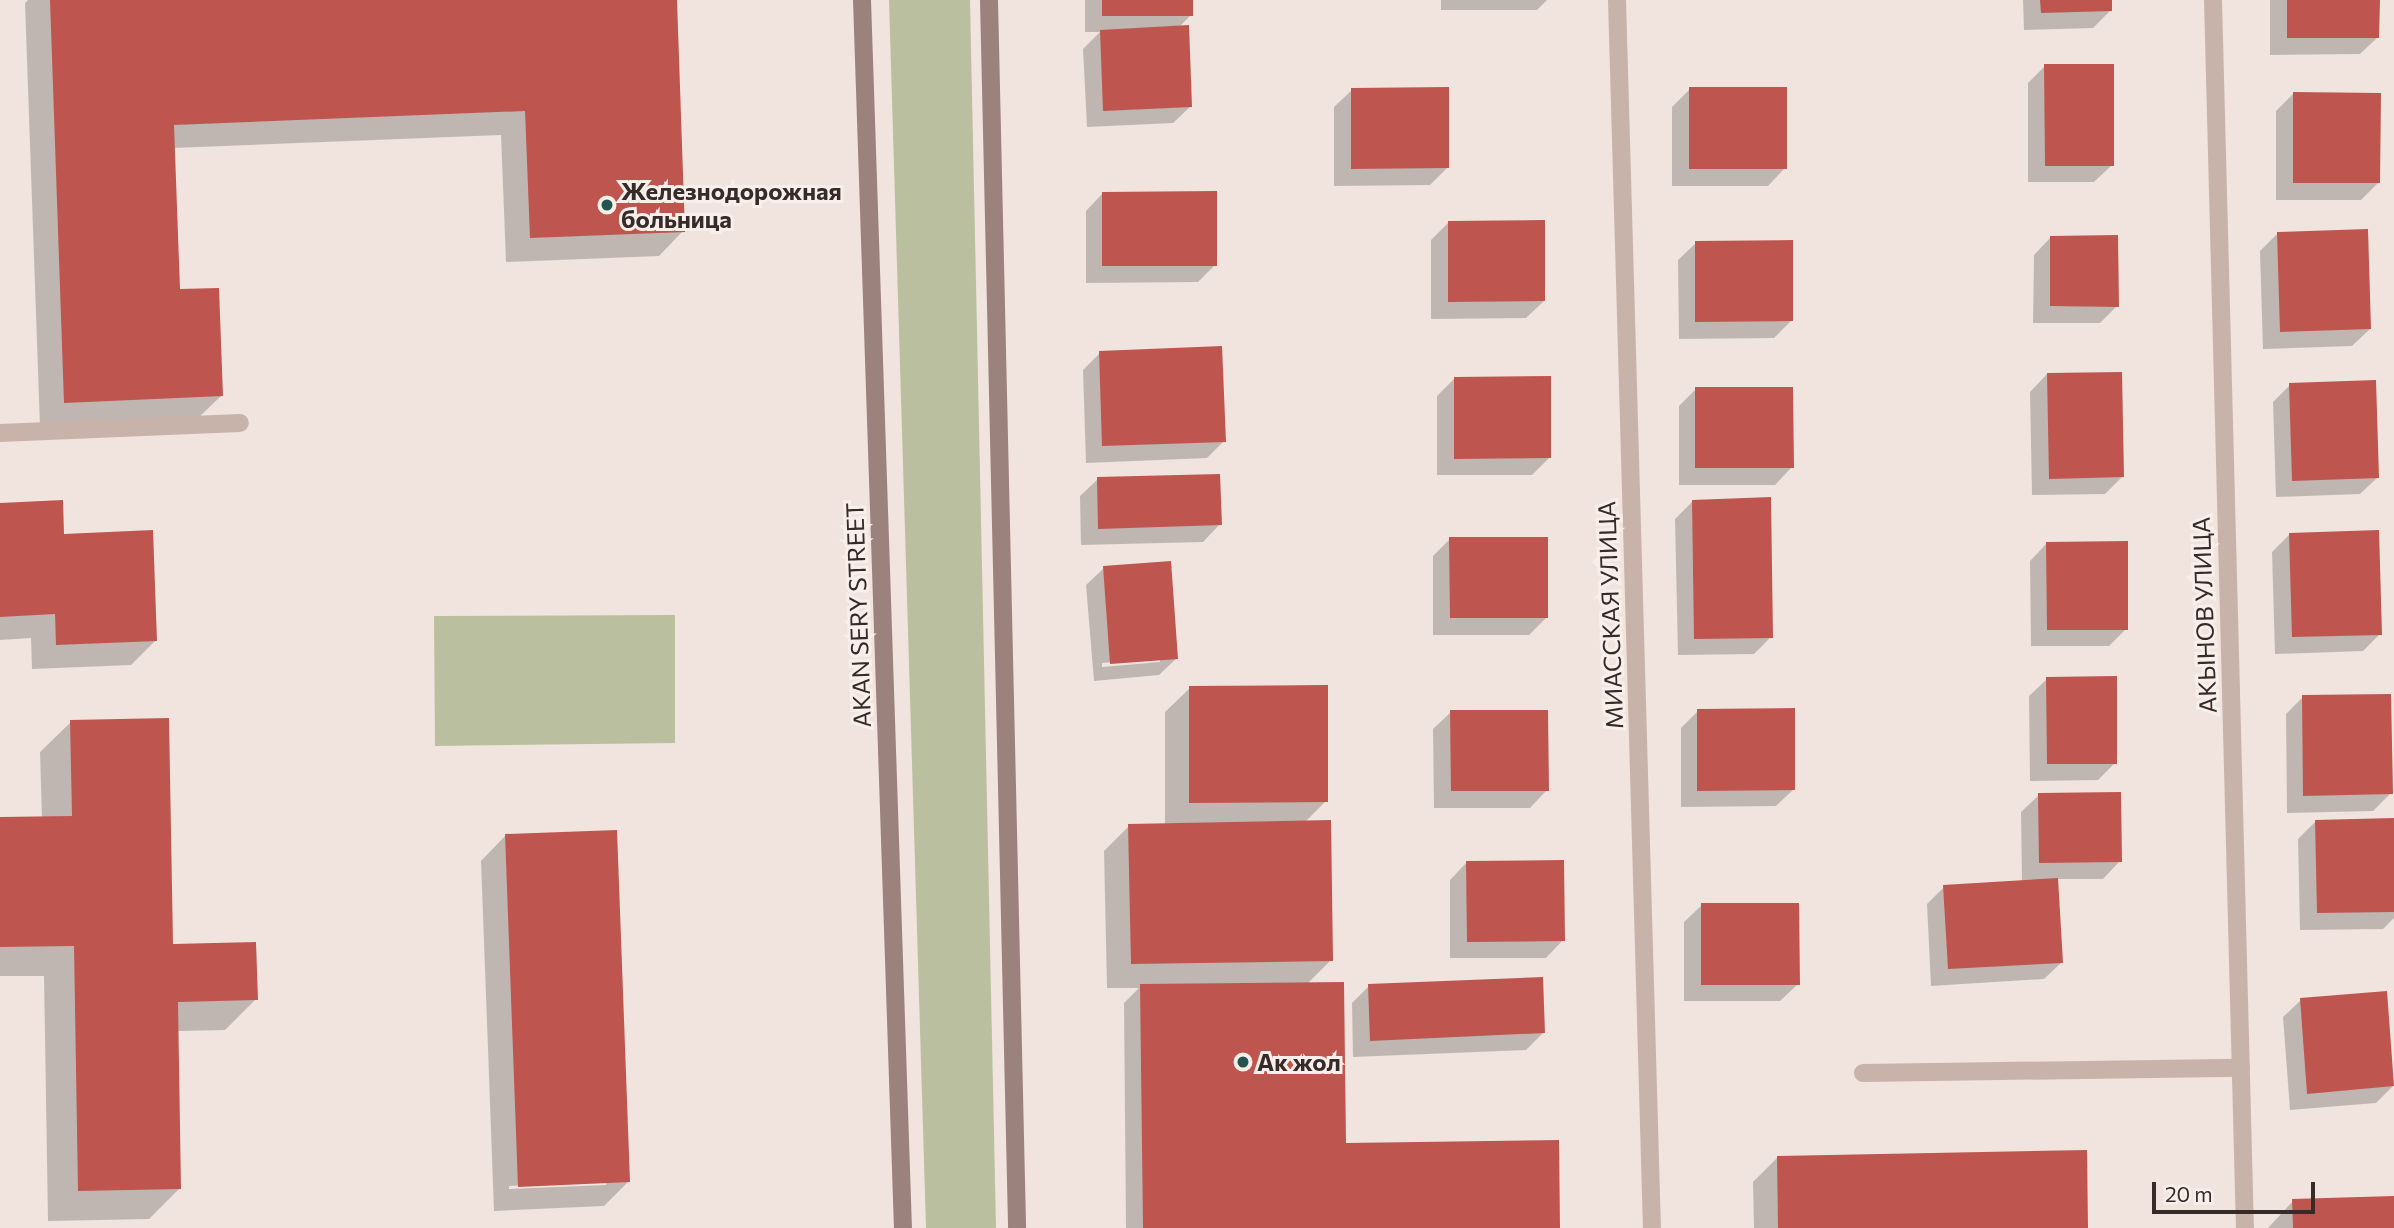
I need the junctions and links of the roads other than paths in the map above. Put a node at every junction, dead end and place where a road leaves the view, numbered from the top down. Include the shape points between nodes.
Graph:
1 (862, 0) edge
2 (989, 0) edge
3 (1617, 0) edge
4 (2213, 0) edge
5 (240, 424) dead end
6 (0, 433) edge
7 (2241, 1068) junction
8 (1863, 1073) dead end
9 (903, 1228) edge
10 (1017, 1228) edge
11 (1652, 1228) edge
12 (2245, 1228) edge

1 - 9 street, AKAN SERY STREET
2 - 10 street
3 - 11 street, МИАССКАЯ УЛИЦА
4 - 7 street, АКЫНОВ УЛИЦА
5 - 6 street
7 - 8 street
7 - 12 street, АКЫНОВ УЛИЦА

